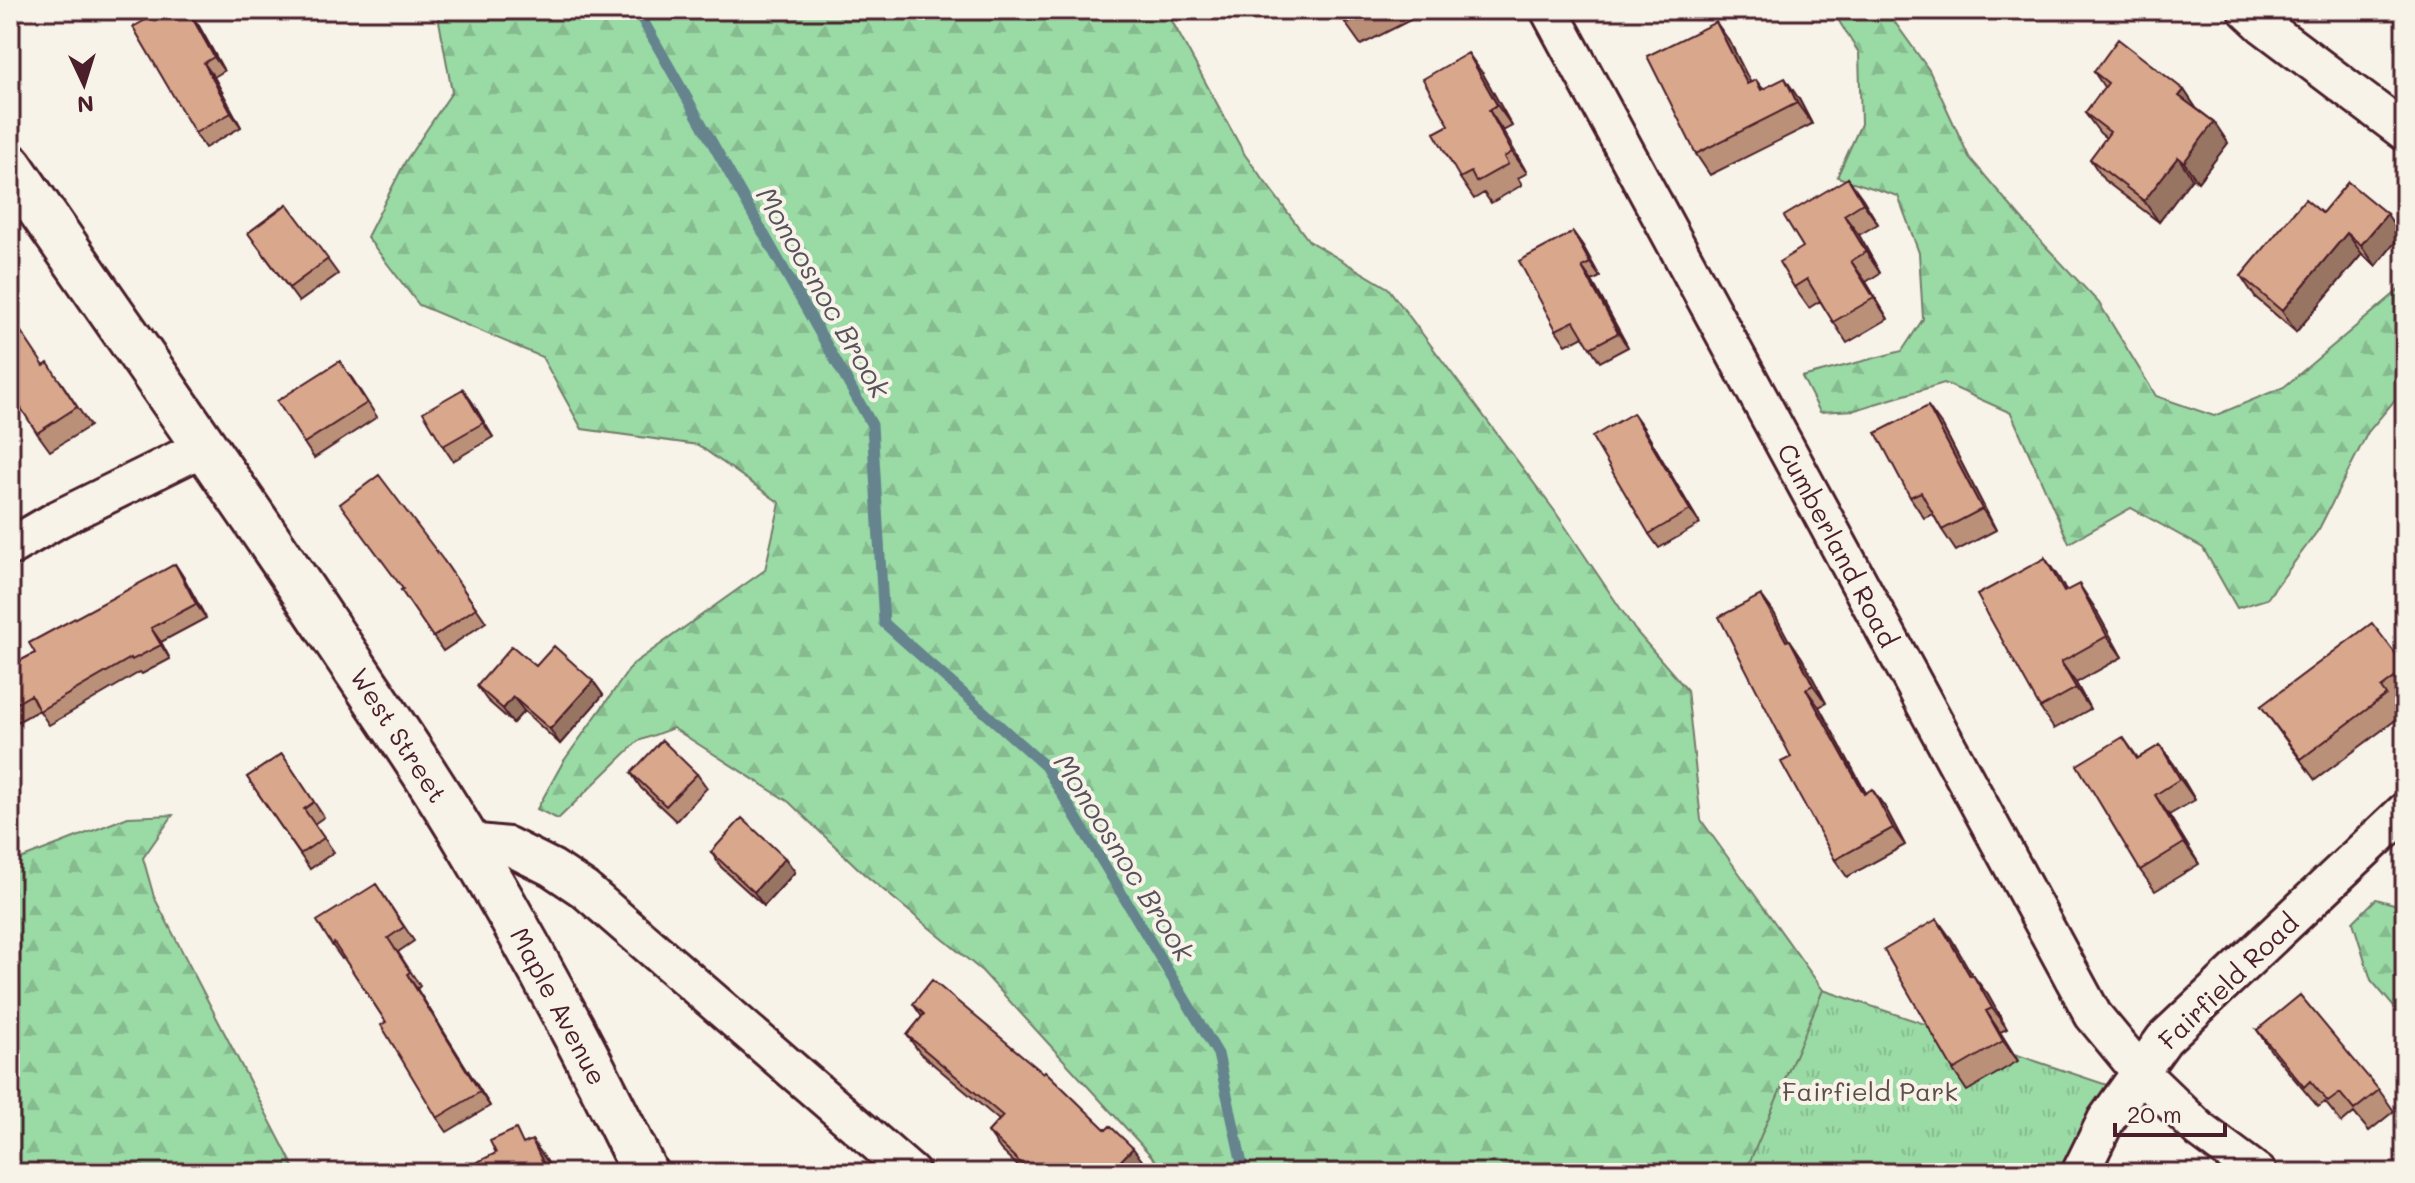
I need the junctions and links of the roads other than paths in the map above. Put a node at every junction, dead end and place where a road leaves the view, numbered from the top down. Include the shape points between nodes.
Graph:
1 (1549, 10) edge
2 (2247, 10) edge
3 (2405, 132) edge
4 (10, 166) edge
5 (204, 447) junction
6 (10, 547) edge
7 (2405, 811) edge
8 (468, 842) junction
9 (2140, 1072) junction
10 (645, 1173) edge
11 (911, 1173) edge
12 (2080, 1173) edge
13 (2258, 1173) edge

1 - 9 street, Cumberland Road via 2093,1015
2 - 3 street
4 - 5 main road, West Street
5 - 6 street
5 - 8 main road, West Street
7 - 9 street, Fairfield Road via 2164,1039
8 - 10 main road, Maple Avenue via 580,1040
8 - 11 street via 508,846 585,890
9 - 12 street, Fairfield Road via 2106,1120
9 - 13 street, Cumberland Road via 2200,1130

